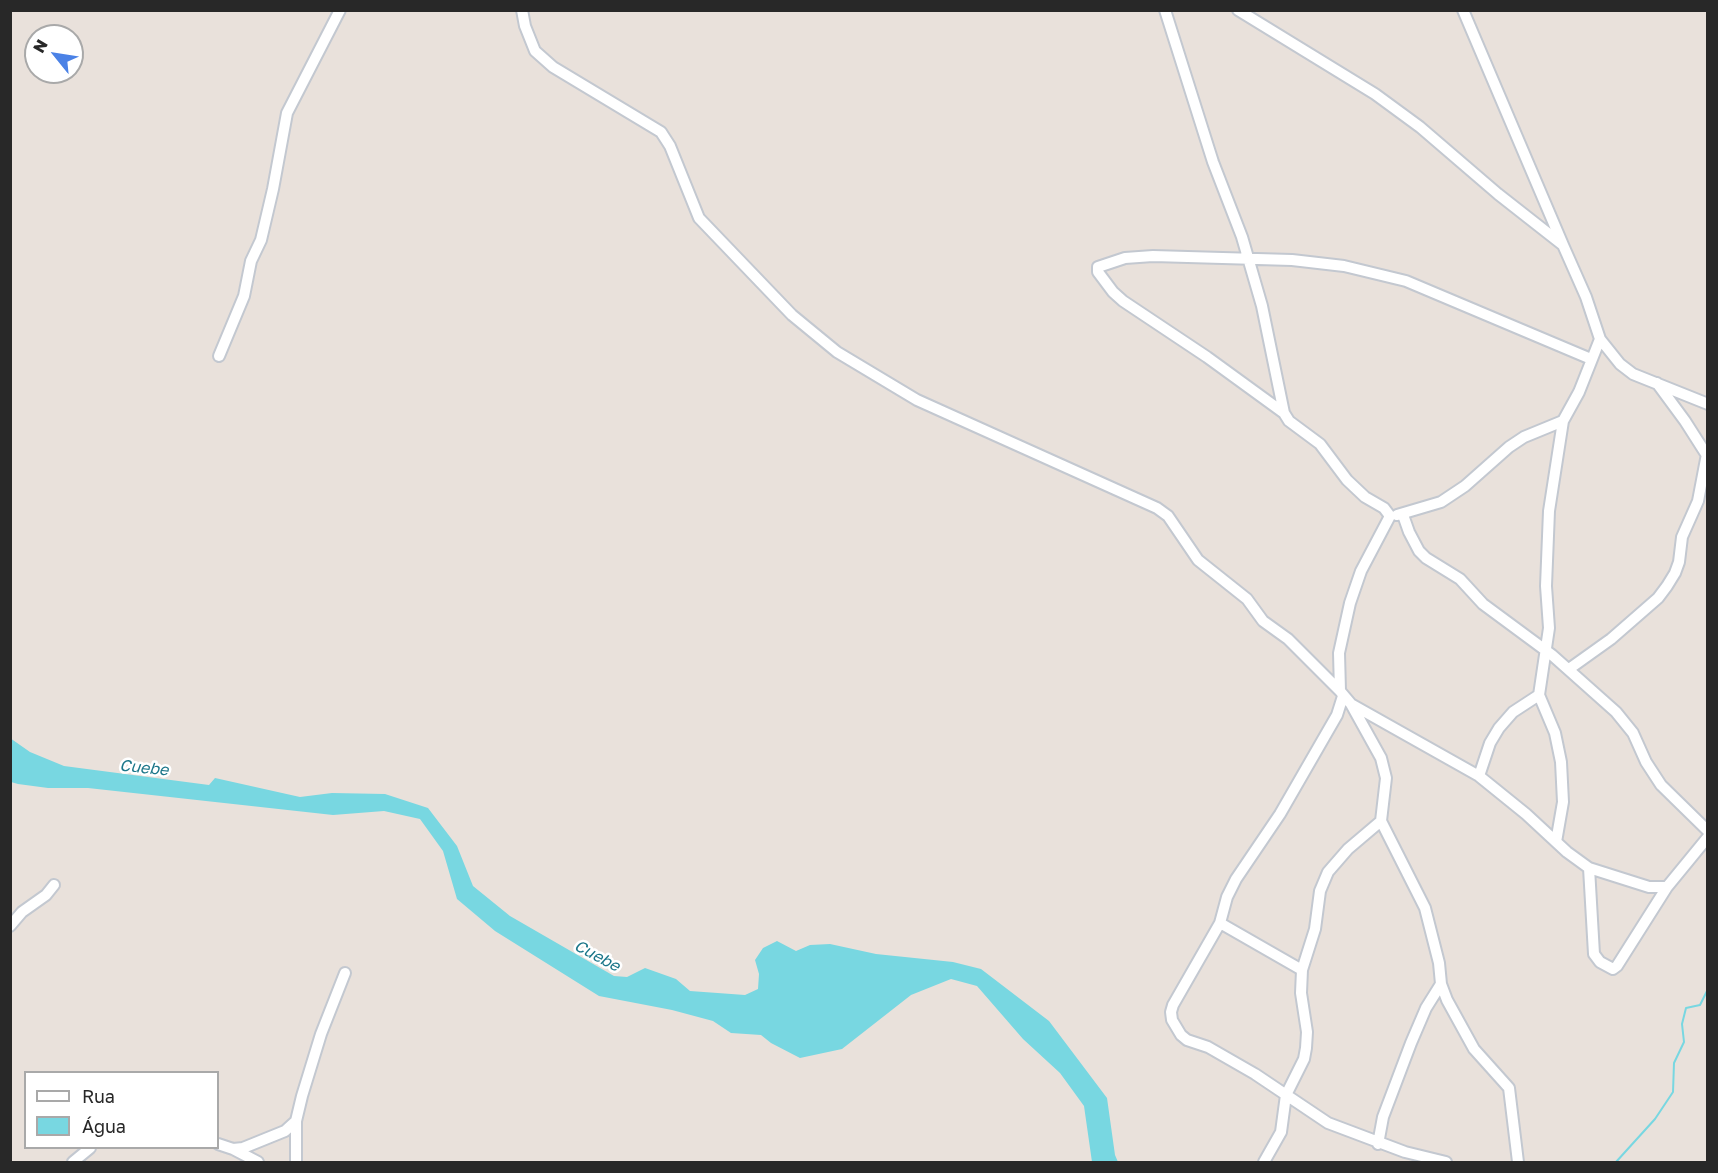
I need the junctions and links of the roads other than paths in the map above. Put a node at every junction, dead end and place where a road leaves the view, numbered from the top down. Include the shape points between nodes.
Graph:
1 (340, 10) edge
2 (522, 10) edge
3 (1165, 10) edge
4 (1239, 10) edge
5 (1463, 10) edge
6 (1563, 245) junction
7 (1249, 260) junction
8 (1600, 339) junction
9 (219, 356) dead end
10 (1592, 359) junction
11 (1657, 383) junction
12 (1707, 404) edge
13 (1284, 413) junction
14 (1563, 421) junction
15 (1707, 456) edge
16 (1403, 514) junction
17 (1390, 516) junction
18 (1545, 650) junction
19 (1569, 669) junction
20 (1539, 695) junction
21 (1345, 697) junction
22 (1479, 776) junction
23 (1381, 821) junction
24 (1707, 831) edge
25 (1707, 837) edge
26 (1556, 842) junction
27 (1589, 868) junction
28 (54, 885) dead end
29 (1667, 886) junction
30 (1649, 887) junction
31 (1657, 903) junction
32 (1220, 923) junction
33 (10, 926) edge
34 (1302, 970) junction
35 (345, 973) dead end
36 (1441, 984) junction
37 (1286, 1095) junction
38 (296, 1121) junction
39 (219, 1144) edge
40 (1378, 1144) junction
41 (89, 1149) edge
42 (233, 1149) junction
43 (73, 1162) edge
44 (258, 1162) edge
45 (296, 1162) edge
46 (1264, 1162) edge
47 (1446, 1162) edge
48 (1518, 1162) edge

1 - 9 street via 287,113 261,240 251,261 244,296
2 - 21 street via 535,51 553,68 661,132 699,218 792,315 837,352 916,400 1157,508 1168,516 1198,560 1247,599 1263,621 1288,639
3 - 7 street
4 - 6 street via 1375,94
5 - 6 street
6 - 8 street
7 - 10 street via 1344,266 1406,281
7 - 13 street
7 - 13 street via 1153,256 1125,258 1097,270 1123,301
8 - 10 street
8 - 11 street via 1620,364
10 - 14 street
11 - 12 street
11 - 15 street
13 - 17 street via 1320,444 1347,480
14 - 16 street via 1524,437 1441,502
14 - 18 street via 1546,541 1549,628
15 - 19 street via 1698,501 1682,537 1675,573 1667,586 1611,639
16 - 17 street
16 - 18 street via 1409,532 1426,558 1460,579 1484,604
17 - 21 street via 1360,571 1350,603 1339,653
18 - 19 street
18 - 20 street
19 - 24 street via 1616,712 1633,733 1661,785
20 - 22 street via 1513,712 1499,728
20 - 26 street via 1555,733 1561,762 1563,802
21 - 22 street
21 - 23 street via 1381,758 1386,778
21 - 32 street via 1280,814 1236,879
22 - 26 street
23 - 34 street via 1328,872
23 - 36 street via 1425,908
25 - 29 street
26 - 27 street
27 - 30 street
27 - 31 street via 1594,954 1610,969 1617,966
28 - 33 street
29 - 30 street
29 - 31 street
30 - 31 street
32 - 34 street
32 - 37 street via 1173,1005 1172,1020 1187,1040 1221,1054
34 - 37 street via 1306,1048
35 - 38 street via 321,1034
36 - 40 street via 1411,1043 1383,1117
36 - 48 street via 1474,1049 1509,1088
37 - 40 street via 1328,1123
37 - 46 street via 1281,1132
38 - 42 street via 285,1131
38 - 45 street
39 - 42 street
40 - 47 street
41 - 43 street
42 - 44 street

